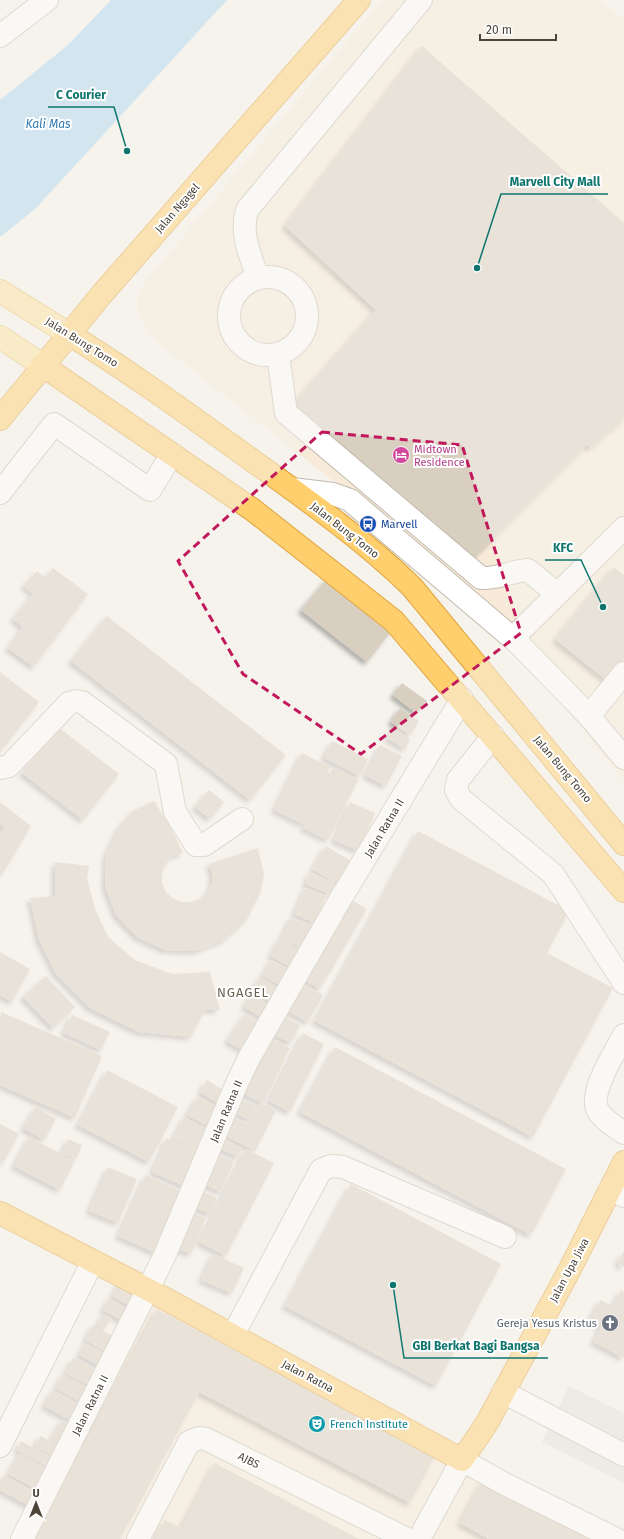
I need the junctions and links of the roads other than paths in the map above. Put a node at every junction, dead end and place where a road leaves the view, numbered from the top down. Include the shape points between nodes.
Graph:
1 (47, 0) edge
2 (359, 0) edge
3 (422, 0) edge
4 (0, 36) edge
5 (258, 278) junction
6 (0, 290) edge
7 (69, 334) junction
8 (0, 336) edge
9 (278, 354) junction
10 (42, 365) junction
11 (1, 415) edge
12 (172, 454) junction
13 (292, 489) junction
14 (0, 492) edge
15 (624, 528) edge
16 (557, 594) junction
17 (513, 638) junction
18 (624, 673) edge
19 (462, 700) junction
20 (589, 716) junction
21 (494, 736) junction
22 (624, 758) edge
23 (0, 768) edge
24 (242, 819) dead end
25 (624, 844) edge
26 (624, 891) edge
27 (624, 984) edge
28 (624, 1035) edge
29 (624, 1133) edge
30 (624, 1162) edge
31 (617, 1193) edge
32 (1, 1216) edge
33 (505, 1237) dead end
34 (93, 1261) junction
35 (149, 1290) junction
36 (233, 1335) junction
37 (503, 1392) junction
38 (0, 1446) edge
39 (624, 1455) edge
40 (462, 1460) junction
41 (22, 1539) edge
42 (138, 1539) edge
43 (407, 1539) edge
44 (419, 1539) edge
45 (616, 1539) edge

1 - 4 street
2 - 7 highway, Jalan Ngagel
3 - 5 street via 248,210 243,224 245,238
5 - 9 street via 272,277 285,280 296,288 304,299 308,313 301,339 291,348
5 - 9 street via 245,284 235,294 229,306 228,320 232,333 240,344 251,352 265,356
6 - 7 main road, Jalan Bung Tomo
7 - 10 highway, Jalan Ngagel
7 - 13 highway, Jalan Bung Tomo via 118,364
8 - 10 main road
9 - 16 street via 286,413 481,578 490,578 515,570 528,570
10 - 11 highway, Jalan Ngagel
10 - 12 highway
12 - 14 street via 150,490 54,424
12 - 19 highway via 253,510 373,602 394,621
13 - 17 street via 333,494 350,500
13 - 25 highway, Jalan Bung Tomo via 382,559 412,587
15 - 16 street
16 - 17 street
17 - 20 street
18 - 20 street
19 - 21 highway
19 - 35 street, Jalan Ratna II via 341,898 249,1058 236,1083
20 - 22 street
21 - 26 highway
21 - 27 street via 458,780 456,790 461,799 553,874
23 - 24 street via 10,766 69,703 82,702 166,764 175,812 196,845 204,845
28 - 29 street via 598,1087 595,1099 598,1111
30 - 31 highway, Jalan Upa Jiwa
31 - 37 highway, Jalan Upa Jiwa via 570,1269
32 - 34 highway, Jalan Ratna
33 - 36 street via 343,1167 325,1167 321,1170
34 - 35 highway, Jalan Ratna
34 - 38 street
35 - 36 highway, Jalan Ratna
35 - 41 street, Jalan Ratna II
36 - 40 highway, Jalan Ratna
37 - 39 street
37 - 40 highway, Jalan Upa Jiwa via 487,1423
40 - 44 street
40 - 45 street, Jalan Ratna
42 - 43 street, AJBS via 188,1442 200,1438

